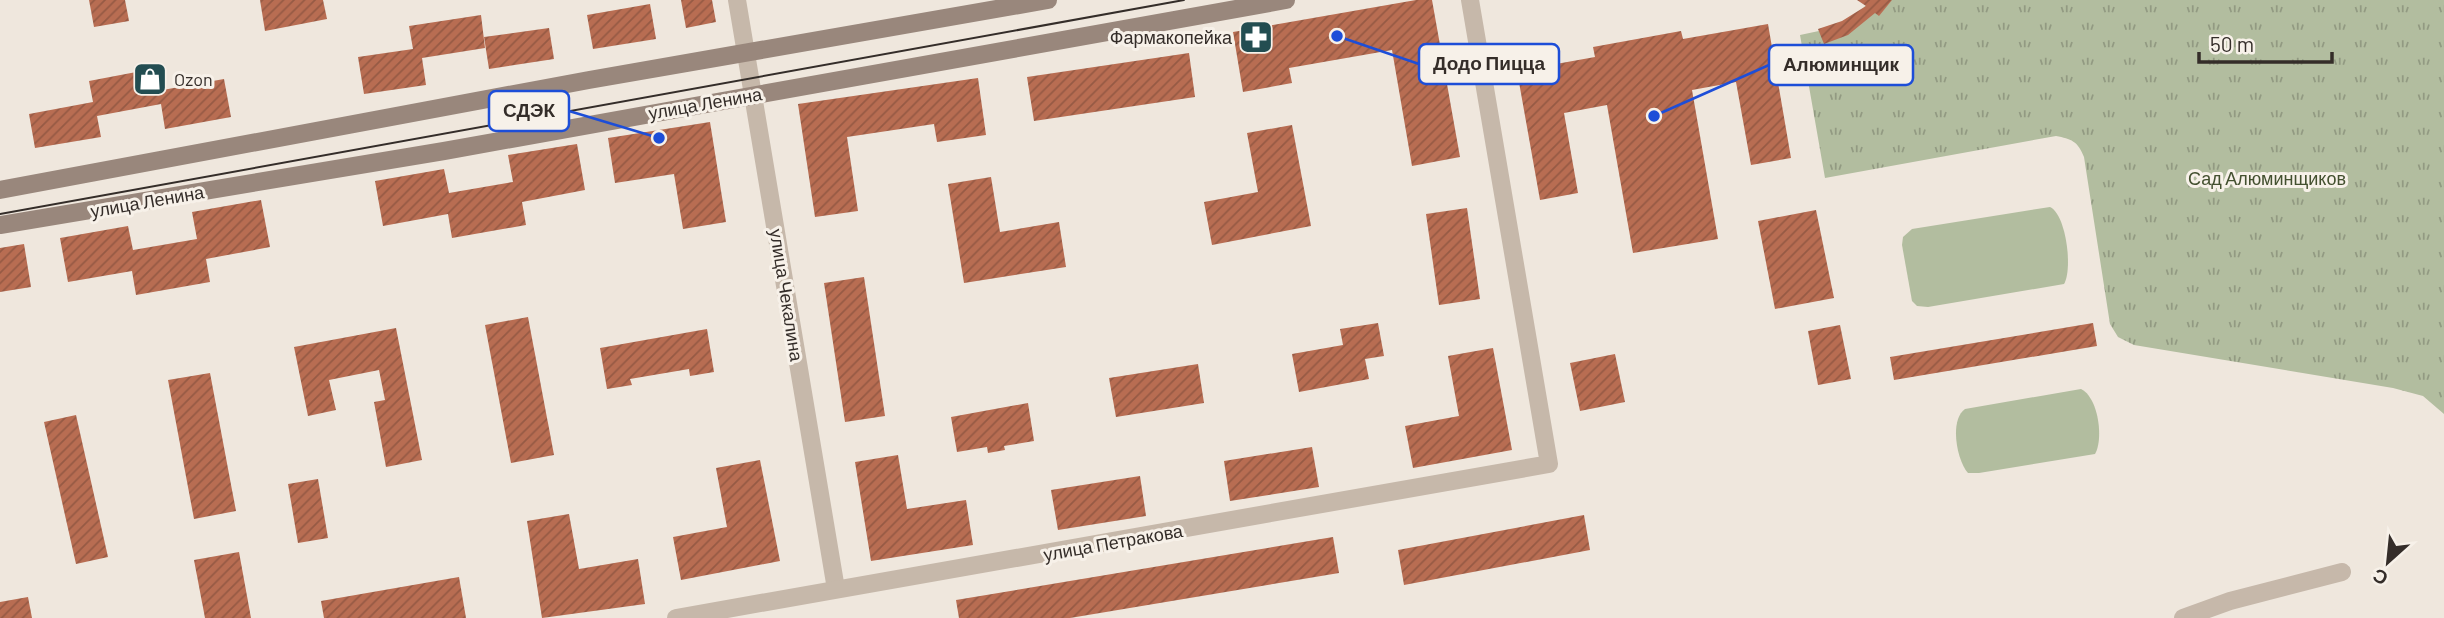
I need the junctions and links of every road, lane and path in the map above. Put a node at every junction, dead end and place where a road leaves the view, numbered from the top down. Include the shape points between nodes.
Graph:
1 (737, 0) edge
2 (1048, 0) edge
3 (1286, 0) edge
4 (1470, 0) edge
5 (747, 52) junction
6 (754, 94) junction
7 (0, 190) edge
8 (0, 225) edge
9 (2342, 572) dead end
10 (836, 589) junction
11 (676, 618) edge
12 (2183, 618) edge

1 - 5 street, улица Чекалина
2 - 5 main road, улица Ленина
3 - 6 main road, улица Ленина
4 - 10 street, улица Петракова via 1549,464
5 - 6 street, улица Чекалина
5 - 7 main road, улица Ленина
6 - 8 main road, улица Ленина
6 - 10 street, улица Чекалина
9 - 12 street
10 - 11 street, улица Петракова

